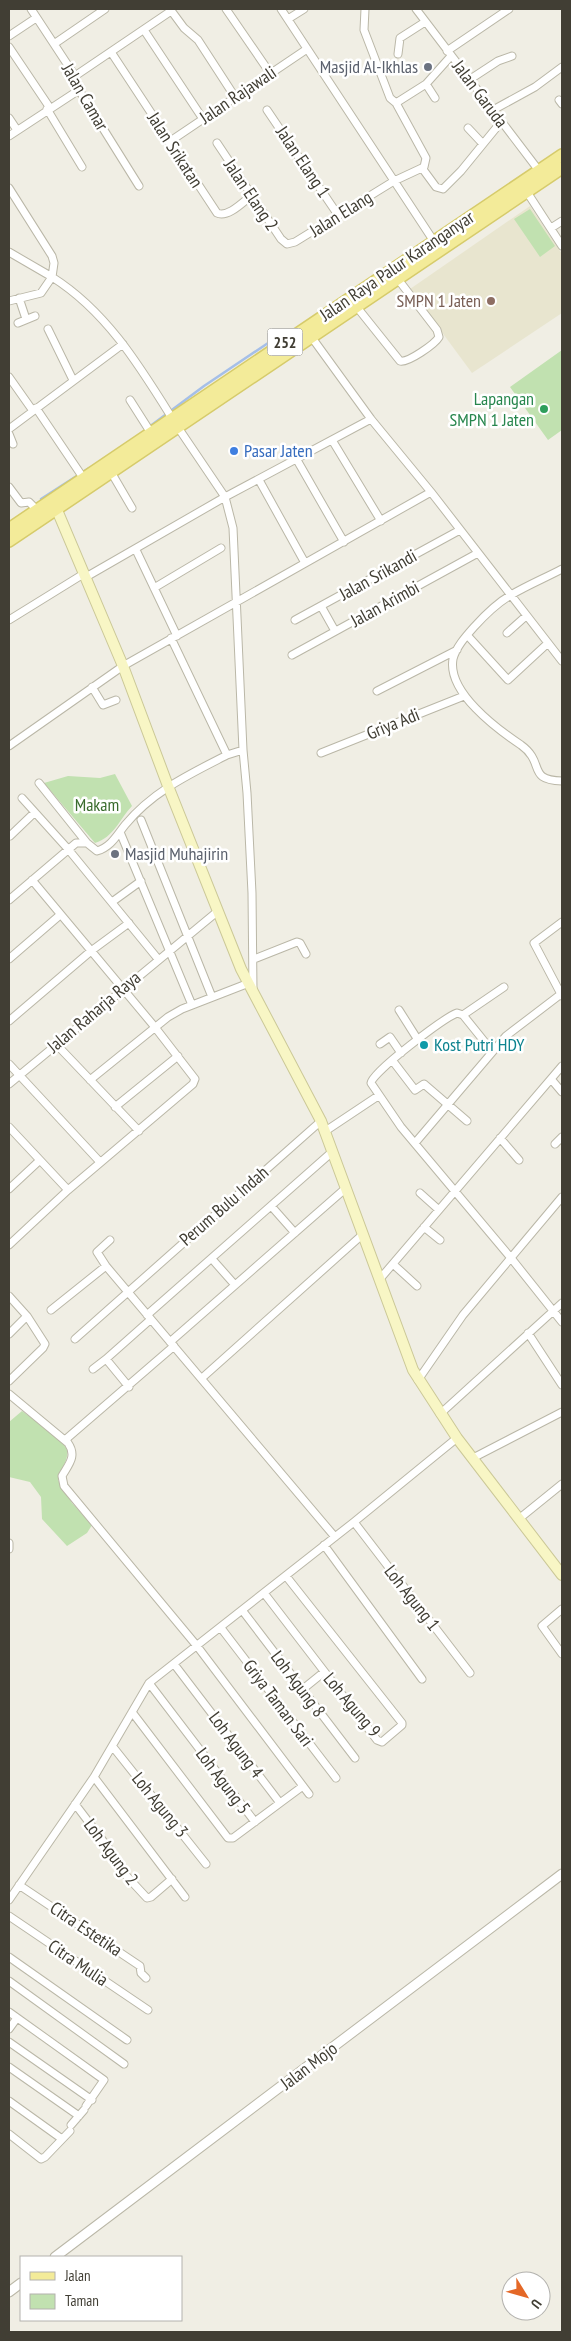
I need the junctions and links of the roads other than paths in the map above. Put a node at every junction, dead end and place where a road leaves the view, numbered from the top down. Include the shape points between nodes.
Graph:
1 (32, 9) edge
2 (105, 9) edge
3 (226, 9) edge
4 (281, 9) edge
5 (304, 9) edge
6 (365, 9) edge
7 (416, 9) edge
8 (509, 9) edge
9 (171, 10) edge
10 (36, 18) junction
11 (288, 19) junction
12 (425, 22) junction
13 (144, 30) junction
14 (9, 36) edge
15 (54, 44) junction
16 (9, 47) edge
17 (306, 48) junction
18 (111, 52) junction
19 (449, 53) junction
20 (398, 54) dead end
21 (512, 56) dead end
22 (562, 67) edge
23 (270, 73) junction
24 (75, 76) junction
25 (469, 80) junction
26 (426, 84) junction
27 (79, 90) junction
28 (235, 97) junction
29 (435, 98) dead end
30 (396, 103) junction
31 (48, 108) junction
32 (267, 110) dead end
33 (493, 110) junction
34 (9, 118) edge
35 (203, 119) junction
36 (502, 122) junction
37 (468, 128) dead end
38 (17, 130) junction
39 (9, 136) edge
40 (169, 142) junction
41 (217, 143) dead end
42 (483, 144) junction
43 (562, 155) edge
44 (82, 167) dead end
45 (422, 168) junction
46 (562, 168) edge
47 (542, 175) junction
48 (394, 181) junction
49 (139, 186) dead end
50 (524, 187) junction
51 (9, 188) edge
52 (252, 195) junction
53 (338, 215) junction
54 (562, 221) edge
55 (550, 228) junction
56 (287, 244) joint
57 (437, 246) junction
58 (562, 246) edge
59 (9, 252) edge
60 (52, 277) junction
61 (397, 278) junction
62 (19, 298) junction
63 (9, 301) edge
64 (356, 306) junction
65 (35, 316) dead end
66 (26, 319) junction
67 (18, 323) dead end
68 (48, 329) dead end
69 (308, 333) junction
70 (123, 344) junction
71 (9, 377) edge
72 (73, 380) junction
73 (130, 400) dead end
74 (34, 409) junction
75 (171, 417) junction
76 (371, 419) junction
77 (9, 429) edge
78 (151, 433) junction
79 (332, 440) junction
80 (13, 444) dead end
81 (296, 460) junction
82 (111, 472) junction
83 (81, 475) junction
84 (259, 480) junction
85 (9, 488) edge
86 (430, 492) junction
87 (225, 497) junction
88 (54, 505) junction
89 (132, 508) dead end
90 (37, 510) junction
91 (381, 521) junction
92 (9, 529) edge
93 (460, 530) junction
94 (9, 541) edge
95 (344, 542) junction
96 (221, 548) dead end
97 (136, 550) junction
98 (478, 553) junction
99 (305, 563) junction
100 (562, 569) edge
101 (85, 576) junction
102 (154, 588) junction
103 (510, 595) junction
104 (236, 600) junction
105 (321, 606) junction
106 (526, 616) junction
107 (9, 620) edge
108 (295, 620) dead end
109 (335, 631) junction
110 (507, 633) dead end
111 (467, 635) junction
112 (174, 637) junction
113 (548, 642) junction
114 (562, 647) edge
115 (457, 650) junction
116 (555, 651) junction
117 (292, 655) dead end
118 (562, 661) edge
119 (123, 666) junction
120 (92, 687) junction
121 (377, 691) dead end
122 (464, 696) junction
123 (116, 700) dead end
124 (9, 746) edge
125 (243, 750) junction
126 (321, 754) dead end
127 (228, 755) junction
128 (562, 781) edge
129 (39, 783) dead end
130 (168, 786) junction
131 (22, 798) dead end
132 (34, 813) junction
133 (141, 820) dead end
134 (120, 832) junction
135 (10, 836) edge
136 (87, 843) junction
137 (68, 849) junction
138 (32, 880) junction
139 (142, 881) junction
140 (9, 900) edge
141 (112, 902) junction
142 (218, 911) junction
143 (60, 915) junction
144 (562, 922) edge
145 (129, 923) junction
146 (188, 935) junction
147 (170, 949) junction
148 (90, 951) junction
149 (306, 954) dead end
150 (158, 958) junction
151 (9, 959) edge
152 (254, 959) junction
153 (251, 987) junction
154 (504, 987) dead end
155 (123, 988) junction
156 (562, 995) edge
157 (212, 996) junction
158 (192, 1005) junction
159 (399, 1010) dead end
160 (463, 1015) junction
161 (9, 1021) edge
162 (154, 1026) junction
163 (418, 1040) junction
164 (56, 1044) junction
165 (380, 1044) dead end
166 (492, 1051) junction
167 (400, 1053) junction
168 (178, 1056) junction
169 (392, 1060) junction
170 (9, 1064) edge
171 (562, 1066) edge
172 (19, 1074) junction
173 (551, 1079) junction
174 (90, 1080) junction
175 (9, 1084) edge
176 (562, 1092) edge
177 (378, 1096) junction
178 (447, 1103) junction
179 (115, 1107) junction
180 (320, 1121) junction
181 (467, 1121) dead end
182 (139, 1131) junction
183 (10, 1132) edge
184 (324, 1132) junction
185 (562, 1137) edge
186 (500, 1138) junction
187 (415, 1143) junction
188 (555, 1144) dead end
189 (332, 1152) junction
190 (519, 1160) dead end
191 (39, 1161) junction
192 (100, 1162) junction
193 (346, 1188) junction
194 (9, 1189) edge
195 (68, 1190) junction
196 (455, 1191) junction
197 (420, 1193) dead end
198 (562, 1199) edge
199 (272, 1207) junction
200 (439, 1210) junction
201 (424, 1227) junction
202 (295, 1232) junction
203 (362, 1235) junction
204 (110, 1240) dead end
205 (440, 1240) dead end
206 (9, 1244) edge
207 (511, 1258) junction
208 (212, 1259) junction
209 (393, 1264) junction
210 (106, 1266) junction
211 (379, 1280) junction
212 (235, 1285) junction
213 (417, 1286) dead end
214 (127, 1291) junction
215 (9, 1296) edge
216 (562, 1303) edge
217 (51, 1310) dead end
218 (553, 1310) junction
219 (27, 1316) junction
220 (149, 1317) junction
221 (562, 1322) edge
222 (528, 1333) junction
223 (9, 1334) edge
224 (75, 1339) dead end
225 (172, 1344) junction
226 (106, 1359) junction
227 (93, 1370) dead end
228 (202, 1378) junction
229 (418, 1380) junction
230 (9, 1381) edge
231 (561, 1382) edge
232 (129, 1387) junction
233 (9, 1394) edge
234 (562, 1412) edge
235 (440, 1414) junction
236 (457, 1438) junction
237 (65, 1440) junction
238 (474, 1458) junction
239 (561, 1488) edge
240 (520, 1518) junction
241 (354, 1522) junction
242 (335, 1537) junction
243 (9, 1543) edge
244 (324, 1545) junction
245 (9, 1548) edge
246 (562, 1575) edge
247 (286, 1576) junction
248 (264, 1593) junction
249 (562, 1609) edge
250 (242, 1610) junction
251 (221, 1628) junction
252 (197, 1646) junction
253 (562, 1654) edge
254 (174, 1664) junction
255 (324, 1672) junction
256 (470, 1673) dead end
257 (422, 1679) dead end
258 (149, 1683) junction
259 (303, 1689) junction
260 (132, 1712) junction
261 (113, 1747) junction
262 (354, 1758) dead end
263 (94, 1777) junction
264 (336, 1778) dead end
265 (303, 1786) junction
266 (309, 1794) dead end
267 (280, 1803) junction
268 (75, 1804) junction
269 (255, 1822) junction
270 (206, 1864) dead end
271 (562, 1874) edge
272 (172, 1879) junction
273 (20, 1885) junction
274 (185, 1896) dead end
275 (9, 1900) edge
276 (9, 1916) edge
277 (9, 1957) edge
278 (146, 1978) dead end
279 (9, 1981) edge
280 (148, 2010) dead end
281 (9, 2012) edge
282 (17, 2018) junction
283 (9, 2029) edge
284 (127, 2040) dead end
285 (9, 2042) edge
286 (124, 2064) dead end
287 (9, 2067) edge
288 (92, 2100) junction
289 (10, 2105) edge
290 (79, 2116) junction
291 (9, 2134) edge
292 (62, 2139) junction
293 (56, 2256) edge
294 (20, 2284) edge
295 (9, 2292) edge

1 - 10 street, Jalan Camar
2 - 15 street
3 - 23 street
4 - 11 street
5 - 11 street
6 - 30 street via 364,30 390,98
7 - 12 street, Jalan Garuda
8 - 19 street
9 - 13 street
9 - 28 street via 198,40
10 - 14 street
10 - 15 street, Jalan Camar
11 - 17 street
12 - 19 street, Jalan Garuda
12 - 20 street via 400,38
13 - 18 street
13 - 35 street
15 - 24 street, Jalan Camar
16 - 31 street
17 - 23 street, Jalan Rajawali
17 - 48 street
18 - 24 street
18 - 40 street, Jalan Srikatan
19 - 25 street, Jalan Garuda
19 - 26 street
21 - 25 street
22 - 33 street via 535,87
23 - 28 street, Jalan Rajawali
24 - 27 street, Jalan Camar
25 - 33 street, Jalan Garuda
26 - 29 street
26 - 30 street
27 - 31 street
27 - 49 street, Jalan Camar
28 - 35 street, Jalan Rajawali
30 - 45 street via 426,158
31 - 38 street
31 - 44 street
32 - 53 street, Jalan Elang 1
33 - 36 street, Jalan Garuda
34 - 38 street
35 - 40 street, Jalan Rajawali
36 - 42 street
36 - 47 street, Jalan Garuda
37 - 42 street
38 - 39 street
40 - 52 street, Jalan Srikatan via 218,214 226,214
41 - 52 street, Jalan Elang 2
42 - 45 street via 454,180 442,189 436,187
43 - 47 main road, Jalan Raya Palur Karanganyar / 252
45 - 48 street, Jalan Elang
46 - 47 main road, Jalan Raya Palur Karanganyar / 252
47 - 50 main road, Jalan Raya Palur Karanganyar / 252
48 - 53 street, Jalan Elang
48 - 57 street
50 - 55 street
50 - 57 main road, Jalan Raya Palur Karanganyar / 252
51 - 60 street via 52,256
52 - 56 street, Jalan Elang 2
53 - 56 street, Jalan Elang
54 - 55 street
55 - 58 street
57 - 61 main road, Jalan Raya Palur Karanganyar / 252
57 - 69 main road, Jalan Raya Palur Karanganyar / 252
59 - 60 street
60 - 62 street via 41,293
60 - 70 street via 90,305
61 - 64 main road, Jalan Raya Palur Karanganyar / 252
61 - 64 street via 437,330 439,337 436,342 406,362 400,361
62 - 63 street
62 - 66 street
64 - 69 main road, Jalan Raya Palur Karanganyar / 252
65 - 66 street
66 - 67 street
68 - 72 street
69 - 75 main road, Jalan Raya Palur Karanganyar / 252
69 - 76 street
70 - 72 street
70 - 75 street
71 - 74 street
72 - 74 street
73 - 78 street
74 - 77 street
74 - 83 street
75 - 78 main road, Jalan Raya Palur Karanganyar / 252
75 - 87 street
76 - 79 street
76 - 86 street
77 - 80 street
78 - 82 main road, Jalan Raya Palur Karanganyar / 252
78 - 83 main road, Jalan Raya Palur Karanganyar / 252
79 - 81 street
79 - 91 street
81 - 84 street
81 - 95 street
82 - 88 main road, Jalan Raya Palur Karanganyar / 252
82 - 89 street
83 - 88 main road, Jalan Raya Palur Karanganyar / 252
84 - 87 street
84 - 99 street
85 - 90 street via 21,503 29,502
86 - 91 street
86 - 93 street
87 - 97 street
87 - 104 street via 234,535
88 - 90 main road, Jalan Raya Palur Karanganyar / 252
88 - 94 main road, Jalan Raya Palur Karanganyar / 252
88 - 101 main road
90 - 92 main road, Jalan Raya Palur Karanganyar / 252
91 - 95 street
93 - 98 street
93 - 105 street, Jalan Srikandi
95 - 99 street
96 - 102 street
97 - 101 street
97 - 102 street
98 - 103 street
98 - 109 street, Jalan Arimbi
99 - 104 street
100 - 103 street
101 - 107 street
101 - 119 main road
102 - 112 street
103 - 106 street
103 - 111 street
104 - 112 street
104 - 125 street
105 - 108 street, Jalan Srikandi
105 - 109 street
106 - 110 street
106 - 113 street
109 - 117 street, Jalan Arimbi
111 - 113 street via 508,680
111 - 115 street
112 - 119 street
112 - 127 street
113 - 116 street
114 - 116 street
115 - 121 street
115 - 122 street via 453,658 454,670
116 - 118 street
119 - 120 street
119 - 130 main road
120 - 123 street via 103,705
120 - 124 street
122 - 126 street, Griya Adi
122 - 128 street via 492,723 527,749 540,776 549,781
125 - 127 street
125 - 152 street via 248,793
127 - 130 street
129 - 136 street
130 - 134 street
130 - 142 main road
131 - 132 street
132 - 135 street
132 - 137 street
133 - 146 street
134 - 136 street via 100,850
134 - 139 street
136 - 137 street via 78,842
137 - 138 street
137 - 141 street
138 - 140 street
138 - 143 street
139 - 141 street
139 - 147 street
141 - 145 street
142 - 146 street, Jalan Raharja Raya
142 - 153 main road
143 - 148 street
143 - 151 street
144 - 156 street via 534,943
145 - 148 street
145 - 150 street
146 - 147 street, Jalan Raharja Raya
146 - 157 street
147 - 150 street, Jalan Raharja Raya
147 - 158 street
148 - 155 street
148 - 161 street
149 - 152 street via 297,942
150 - 155 street, Jalan Raharja Raya
152 - 153 street
153 - 157 street
153 - 180 main road
154 - 160 street
155 - 162 street
155 - 164 street, Jalan Raharja Raya
156 - 166 street via 511,1031
157 - 158 street
158 - 162 street
159 - 163 street
160 - 163 street via 453,1014
160 - 166 street
162 - 168 street
162 - 174 street
163 - 167 street
164 - 172 street, Jalan Raharja Raya
164 - 174 street
165 - 167 street via 390,1037
166 - 178 street
167 - 169 street
168 - 179 street
168 - 182 street via 193,1075 193,1084
169 - 177 street via 371,1079
169 - 178 street via 414,1090 426,1084
170 - 172 street
171 - 173 street
172 - 175 street, Jalan Raharja Raya
172 - 192 street
173 - 176 street
173 - 186 street
174 - 179 street
177 - 184 street
177 - 187 street
178 - 181 street
178 - 187 street
179 - 182 street
180 - 184 main road
180 - 214 street, Perum Bulu Indah
182 - 192 street
183 - 191 street
184 - 189 main road
185 - 188 street
186 - 190 street
186 - 196 street
187 - 196 street
189 - 193 main road
189 - 199 street
191 - 194 street
191 - 195 street
192 - 195 street
193 - 202 street
193 - 203 main road
195 - 206 street
196 - 200 street
196 - 207 street
197 - 200 street
198 - 207 street
199 - 202 street
199 - 208 street
200 - 201 street
201 - 205 street
201 - 209 street
202 - 212 street
203 - 211 main road
203 - 228 street
204 - 210 street via 97,1252
207 - 218 street
207 - 229 street via 463,1315
208 - 212 street
208 - 220 street
209 - 211 street
209 - 213 street
210 - 214 street
210 - 217 street
211 - 229 main road
212 - 225 street
214 - 220 street
214 - 224 street, Perum Bulu Indah
215 - 219 street
216 - 218 street
218 - 221 street
218 - 222 street
219 - 223 street
219 - 230 street via 45,1346
220 - 225 street
220 - 226 street
222 - 231 street
222 - 235 street
225 - 228 street
225 - 232 street
226 - 227 street
226 - 232 street
228 - 242 street
229 - 235 main road
232 - 237 street
233 - 237 street
234 - 238 street
235 - 236 main road
236 - 238 main road
236 - 241 street
237 - 252 street, Loh Agung 4 via 73,1450 73,1458 62,1476 64,1486
238 - 240 main road
239 - 240 street
240 - 246 main road
241 - 242 street
241 - 256 street, Loh Agung 1
242 - 244 street
243 - 245 street
244 - 247 street
244 - 257 street
247 - 248 street
247 - 255 street, Loh Agung 9 via 402,1726 382,1742 377,1740
248 - 250 street
248 - 255 street, Loh Agung 9
249 - 253 street via 542,1626
250 - 251 street
250 - 259 street, Loh Agung 8
251 - 252 street
251 - 264 street, Griya Taman Sari
252 - 254 street
252 - 265 street, Loh Agung 4
254 - 258 street
254 - 267 street, Loh Agung 4
255 - 259 street
258 - 260 street
258 - 269 street, Loh Agung 5
259 - 262 street, Loh Agung 8
260 - 261 street
260 - 269 street, Loh Agung 5 via 228,1838 233,1838
261 - 263 street
261 - 270 street, Loh Agung 3
263 - 268 street
263 - 272 street, Loh Agung 2
265 - 266 street, Loh Agung 4
265 - 267 street
267 - 269 street
268 - 272 street, Loh Agung 2 via 121,1870 147,1898
268 - 273 street
271 - 293 street, Jalan Mojo
272 - 274 street, Loh Agung 2
273 - 275 street
273 - 278 street, Citra Estetika via 140,1966
276 - 280 street, Citra Mulia
277 - 284 street
279 - 286 street
281 - 282 street
282 - 283 street
282 - 288 street via 104,2080
285 - 288 street
287 - 290 street
288 - 290 street
289 - 292 street
290 - 292 street
291 - 292 street via 41,2159
294 - 295 street

